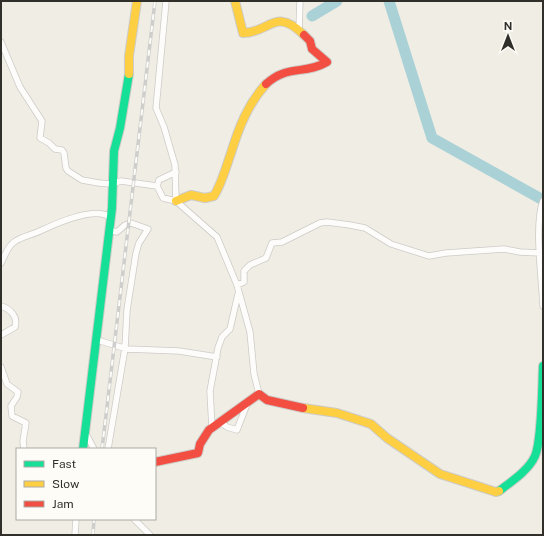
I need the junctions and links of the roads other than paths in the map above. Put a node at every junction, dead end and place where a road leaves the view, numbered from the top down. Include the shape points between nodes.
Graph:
1 (137, 1) edge
2 (166, 1) edge
3 (235, 1) edge
4 (300, 1) edge
5 (300, 30) junction
6 (1, 42) edge
7 (176, 172) junction
8 (114, 182) junction
9 (157, 186) junction
10 (543, 200) edge
11 (176, 201) junction
12 (111, 218) junction
13 (109, 230) junction
14 (540, 253) junction
15 (1, 263) edge
16 (237, 285) junction
17 (238, 294) junction
18 (1, 306) edge
19 (543, 306) edge
20 (1, 335) edge
21 (97, 340) junction
22 (125, 348) junction
23 (217, 357) junction
24 (543, 366) edge
25 (1, 367) edge
26 (259, 394) junction
27 (247, 404) junction
28 (220, 422) junction
29 (212, 428) junction
30 (86, 433) junction
31 (24, 448) edge
32 (83, 448) edge
33 (94, 448) edge
34 (108, 448) edge
35 (156, 462) edge
36 (76, 520) edge
37 (135, 520) edge
38 (75, 535) edge
39 (150, 535) edge

1 - 8 street via 129,56 130,68 114,151
2 - 7 street via 156,108 170,146
3 - 5 street via 243,33 273,22 284,21
4 - 5 street
5 - 11 street via 310,41 312,49 327,61 326,64 282,73 273,79 248,108 214,196 205,198 191,195
6 - 8 street via 20,87 42,121 40,138 55,149 62,150 68,171 82,180
7 - 9 street via 159,180
7 - 11 street
8 - 9 street
8 - 12 street
9 - 11 street via 163,198
10 - 14 street via 540,210
11 - 16 street via 217,237
12 - 13 street
12 - 15 street via 104,214 72,217 14,242
13 - 21 street
13 - 22 street via 117,232 131,223 148,229 136,252
14 - 16 street via 504,249 429,256 391,244 366,228 327,222 282,242 272,243 266,258 250,265 244,271 244,282
14 - 19 street
16 - 17 street
17 - 23 street via 230,329 220,342
17 - 26 street via 250,332 254,374
18 - 20 street via 15,316 16,322 15,327
21 - 22 street
21 - 30 street
22 - 23 street via 179,351
22 - 34 street
23 - 29 street via 210,390
24 - 26 street via 535,456 526,469 496,492 440,474 371,424 337,413 280,404
25 - 31 street via 7,384 18,392 11,406 12,416 26,423
26 - 27 street
27 - 28 street
27 - 28 street via 237,430 232,430
28 - 29 street
29 - 35 street via 200,440 198,453
30 - 32 street
30 - 33 street
36 - 38 street
37 - 39 street

